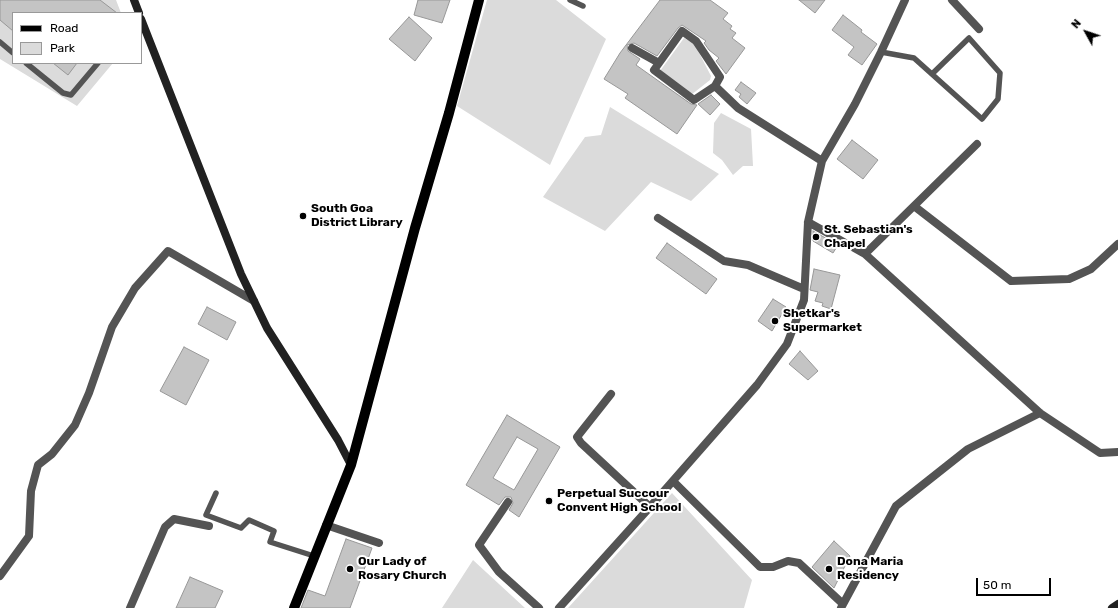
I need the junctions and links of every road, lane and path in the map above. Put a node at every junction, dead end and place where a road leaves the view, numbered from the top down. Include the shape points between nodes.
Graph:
1 (134, 0) edge
2 (479, 0) edge
3 (570, 0) edge
4 (904, 0) edge
5 (952, 0) edge
6 (583, 6) dead end
7 (139, 12) edge
8 (142, 22) edge
9 (979, 29) dead end
10 (0, 42) edge
11 (632, 48) dead end
12 (12, 52) edge
13 (881, 52) junction
14 (659, 63) junction
15 (27, 64) edge
16 (97, 64) edge
17 (932, 74) junction
18 (714, 86) junction
19 (977, 144) dead end
20 (822, 162) junction
21 (914, 206) junction
22 (658, 218) dead end
23 (808, 222) junction
24 (1118, 244) edge
25 (865, 254) junction
26 (804, 289) junction
27 (254, 302) junction
28 (612, 394) dead end
29 (1040, 413) junction
30 (1118, 452) edge
31 (351, 465) junction
32 (673, 481) junction
33 (216, 493) dead end
34 (508, 502) dead end
35 (650, 507) junction
36 (326, 525) junction
37 (209, 526) dead end
38 (379, 543) dead end
39 (314, 556) junction
40 (0, 576) edge
41 (1118, 604) edge
42 (842, 606) edge
43 (130, 608) edge
44 (294, 608) edge
45 (539, 608) edge
46 (559, 608) edge
47 (1112, 608) edge

1 - 7 street
2 - 31 main road
3 - 6 lane
4 - 13 street
5 - 9 street
8 - 27 street
10 - 12 lane
11 - 14 street
13 - 17 lane via 914,58
13 - 20 street
14 - 18 street via 654,70 694,100
14 - 18 street via 682,31 696,41 720,77
15 - 16 lane via 63,92 71,95
17 - 17 lane via 982,119 998,99 1000,73 968,38
18 - 20 street via 738,108
19 - 21 street
20 - 23 street
21 - 24 street via 1011,281 1069,279 1091,269
21 - 25 street
22 - 26 street via 724,261 748,265
23 - 25 street
23 - 26 street
25 - 29 street
26 - 32 street via 804,300 787,344 757,385
27 - 31 street via 267,328
27 - 40 street via 168,251 135,288 112,328 75,425 52,454 38,465 31,491 29,536
28 - 35 street via 577,437
29 - 30 street via 1100,454
29 - 42 street via 968,449 896,506
31 - 36 main road
32 - 35 street
32 - 42 street via 760,568 788,561 799,563
33 - 39 lane via 206,515 241,528 249,520 274,531 270,542
34 - 45 street via 479,545 499,572
35 - 46 street
36 - 38 street
36 - 39 main road
37 - 43 street via 174,519 165,527
39 - 44 main road
41 - 47 street

